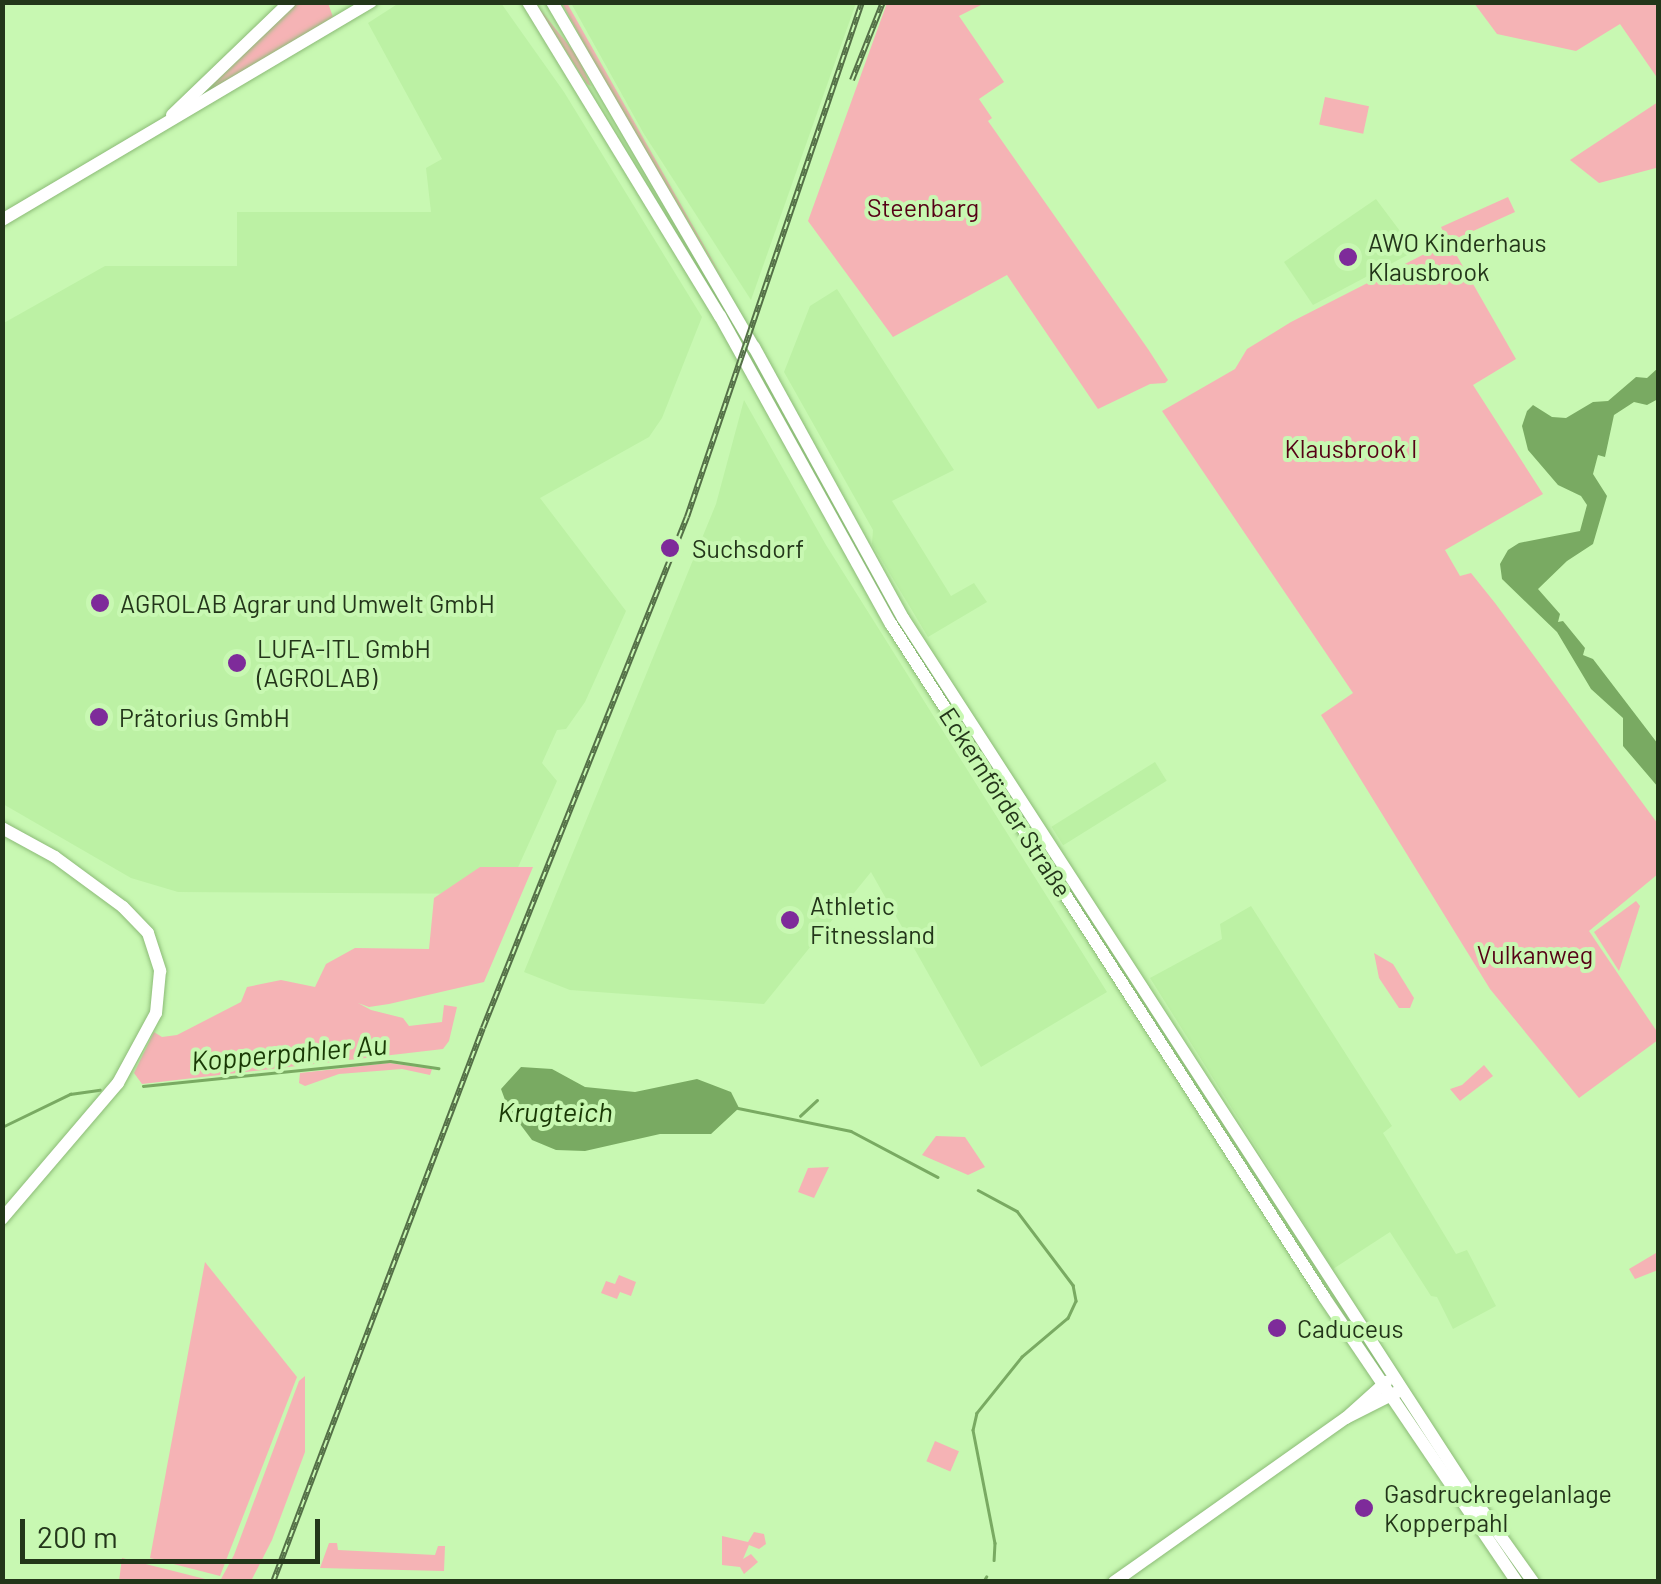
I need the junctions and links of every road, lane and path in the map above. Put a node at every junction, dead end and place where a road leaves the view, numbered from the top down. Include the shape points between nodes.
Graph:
1 (290, 2) edge
2 (371, 2) edge
3 (528, 2) edge
4 (552, 2) edge
5 (160, 127) junction
6 (2, 220) edge
7 (2, 828) edge
8 (1170, 1038) junction
9 (2, 1219) edge
10 (1400, 1382) junction
11 (1386, 1390) junction
12 (1114, 1582) edge
13 (1516, 1582) edge
14 (1533, 1582) edge

1 - 5 main road
2 - 5 main road
3 - 8 main road, Eckernförder Straße via 720,316 891,624
4 - 8 main road, Eckernförder Straße via 903,618
5 - 6 main road
7 - 9 main road via 55,857 144,927 160,972 156,1014 118,1083
8 - 10 main road, Eckernförder Straße
8 - 11 main road, Eckernförder Straße
10 - 11 main road
10 - 14 main road, Eckernförder Straße
11 - 12 main road
11 - 13 main road, Eckernförder Straße

